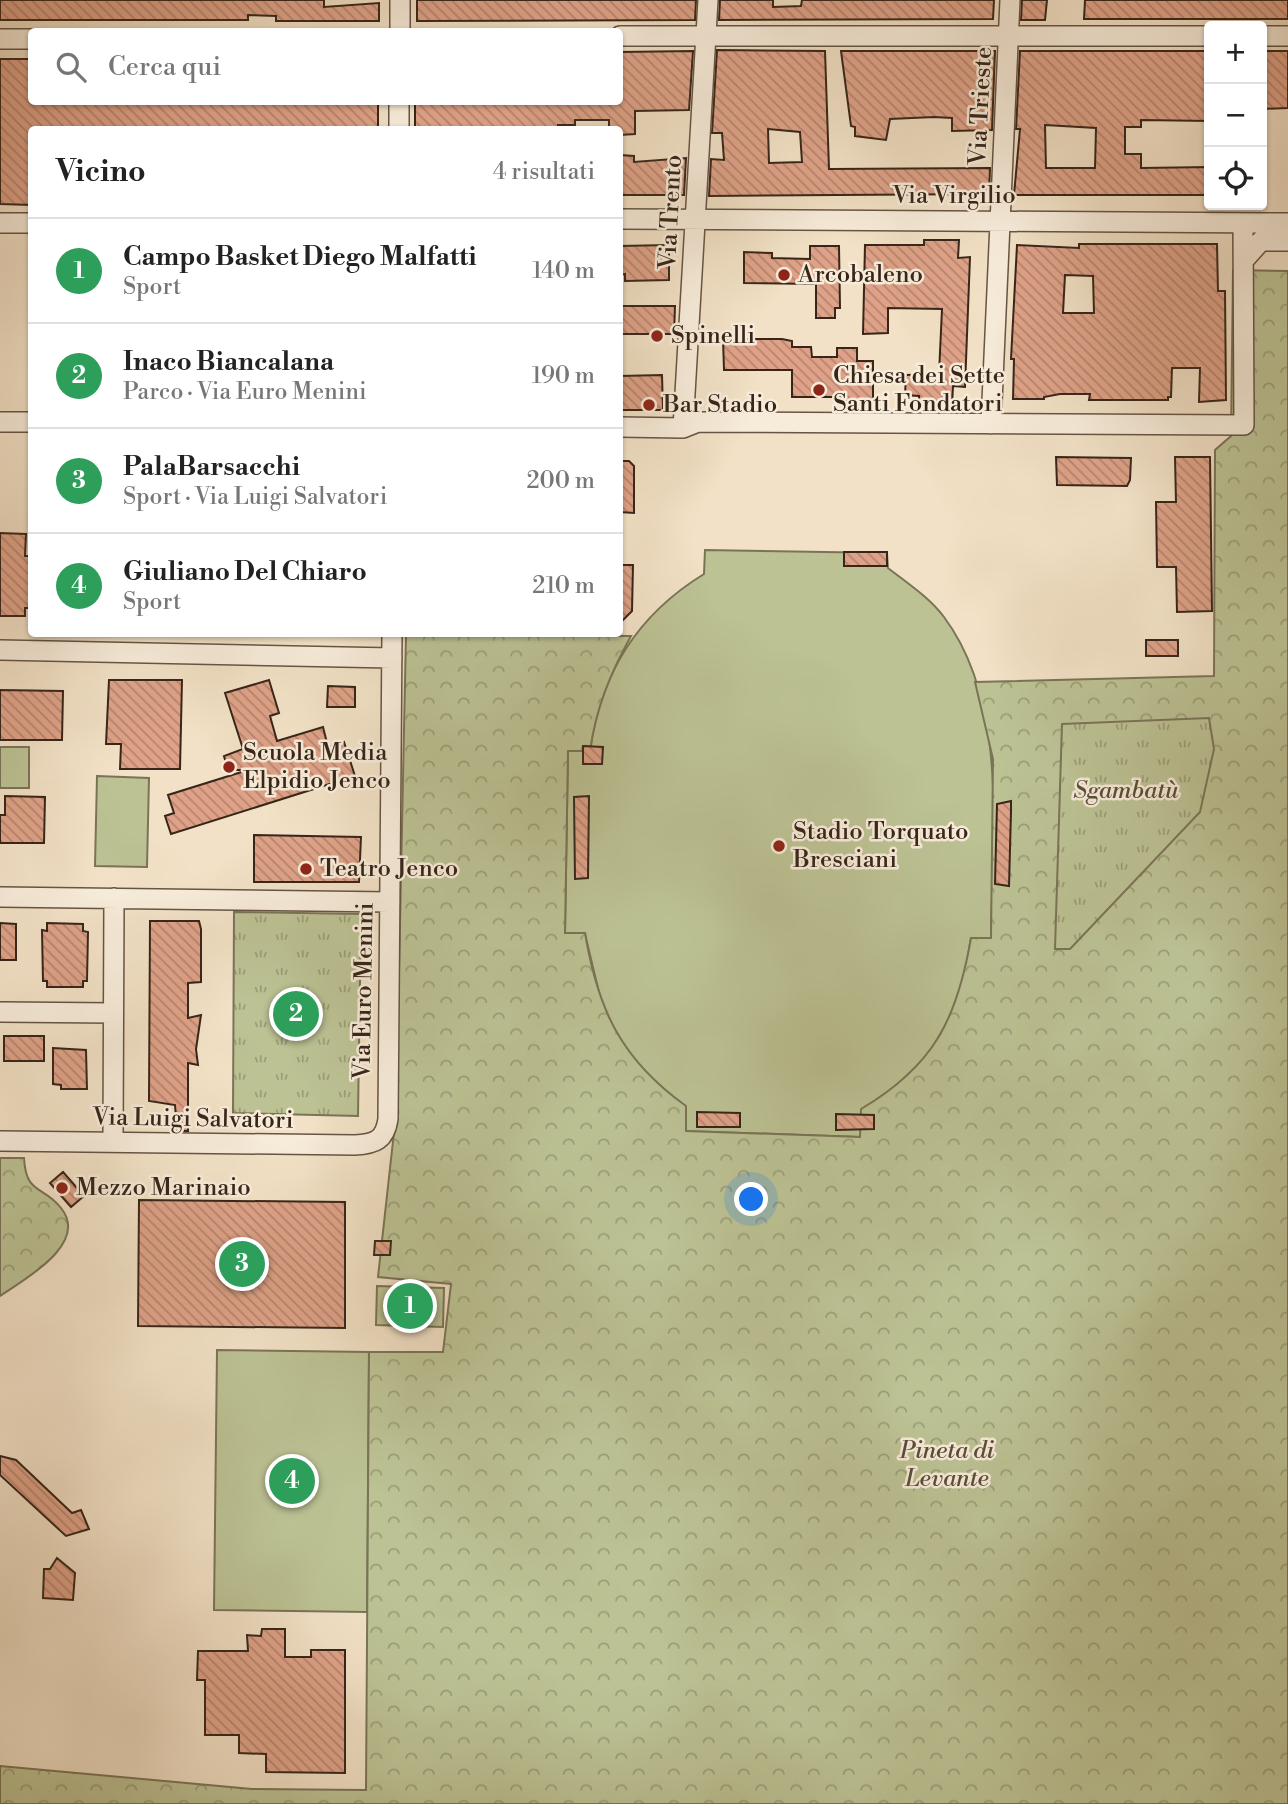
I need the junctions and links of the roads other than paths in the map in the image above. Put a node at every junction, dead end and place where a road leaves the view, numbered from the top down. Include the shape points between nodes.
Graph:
1 (400, 0) edge
2 (708, 0) edge
3 (1010, 0) edge
4 (400, 28) edge
5 (1009, 35) junction
6 (623, 36) edge
7 (706, 36) junction
8 (1204, 36) edge
9 (1267, 36) edge
10 (1288, 36) edge
11 (0, 39) edge
12 (28, 39) edge
13 (399, 105) edge
14 (399, 126) edge
15 (623, 219) edge
16 (694, 219) junction
17 (1000, 220) junction
18 (0, 223) edge
19 (28, 223) edge
20 (1243, 223) junction
21 (1288, 223) edge
22 (1288, 241) edge
23 (1244, 260) junction
24 (0, 422) edge
25 (28, 422) edge
26 (991, 424) junction
27 (623, 427) edge
28 (683, 428) junction
29 (392, 637) edge
30 (0, 650) edge
31 (392, 658) junction
32 (0, 897) edge
33 (114, 898) junction
34 (390, 901) junction
35 (0, 1012) edge
36 (113, 1013) junction
37 (382, 1137) joint
38 (0, 1142) edge
39 (113, 1142) junction

1 - 4 street
2 - 7 street, Via Trento
3 - 5 street, Via Trieste
5 - 7 street
5 - 8 street
5 - 17 street, Via Trieste
6 - 7 street
7 - 16 street, Via Trento
9 - 10 street
11 - 12 street
13 - 14 street
15 - 16 street, Via Virgilio
16 - 17 street, Via Virgilio
16 - 28 street, Via Trento
17 - 20 street, Via Virgilio
17 - 26 street, Via Trieste
18 - 19 street
20 - 21 street, Via Virgilio
20 - 23 street
22 - 23 street via 1261,241
23 - 26 street via 1244,425
24 - 25 street
26 - 28 street via 698,422
27 - 28 street
29 - 31 street, Via Euro Menini
30 - 31 street
31 - 34 street, Via Euro Menini
32 - 33 street
33 - 34 street
33 - 36 street
34 - 37 street, Via Euro Menini via 388,1119
35 - 36 street
36 - 39 street
37 - 39 street, Via Luigi Salvatori via 376,1143 355,1145
38 - 39 street, Via Luigi Salvatori

